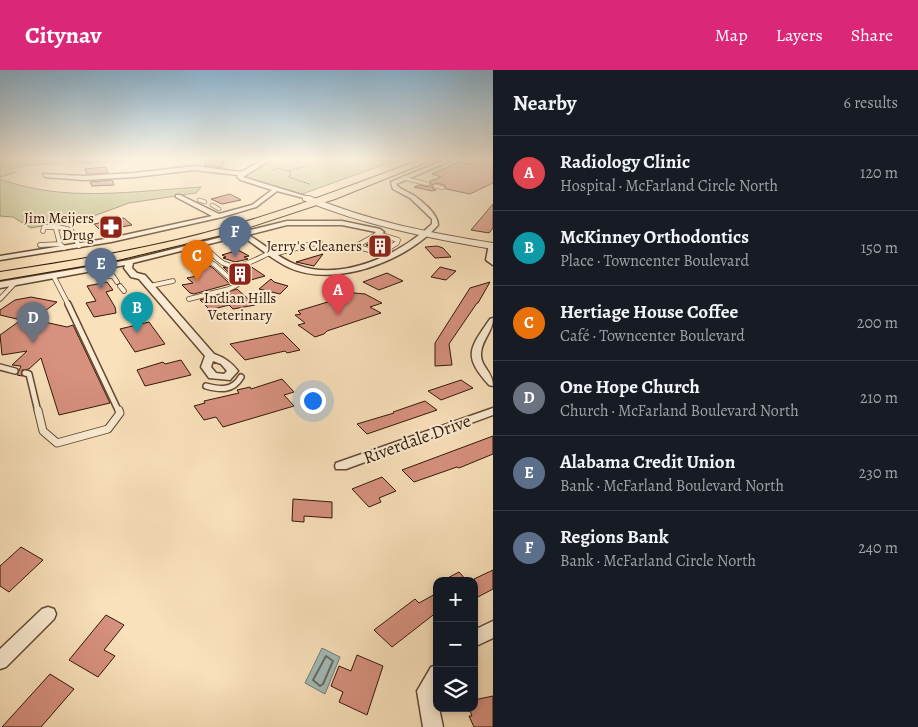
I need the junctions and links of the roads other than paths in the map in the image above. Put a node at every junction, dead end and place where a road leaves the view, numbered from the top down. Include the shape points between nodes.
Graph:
1 (274, 191) edge
2 (281, 191) edge
3 (334, 191) edge
4 (351, 191) edge
5 (401, 191) edge
6 (178, 196) dead end
7 (334, 196) junction
8 (199, 200) dead end
9 (311, 200) junction
10 (205, 202) dead end
11 (212, 205) dead end
12 (331, 208) junction
13 (218, 212) junction
14 (344, 219) junction
15 (57, 229) junction
16 (71, 230) junction
17 (43, 231) dead end
18 (242, 234) junction
19 (378, 234) junction
20 (422, 236) junction
21 (225, 239) junction
22 (143, 242) junction
23 (320, 242) dead end
24 (257, 243) junction
25 (40, 245) dead end
26 (201, 245) junction
27 (62, 246) junction
28 (79, 246) junction
29 (492, 246) edge
30 (188, 249) junction
31 (272, 253) junction
32 (381, 253) junction
33 (390, 256) junction
34 (126, 259) junction
35 (493, 263) edge
36 (0, 266) edge
37 (106, 276) dead end
38 (54, 277) junction
39 (173, 281) dead end
40 (15, 283) junction
41 (0, 285) edge
42 (150, 286) junction
43 (124, 291) dead end
44 (0, 299) edge
45 (189, 299) dead end
46 (493, 320) edge
47 (210, 356) dead end
48 (0, 367) edge
49 (15, 371) dead end
50 (25, 373) dead end
51 (241, 377) dead end
52 (493, 383) edge
53 (206, 386) dead end
54 (493, 411) edge
55 (340, 466) dead end
56 (48, 614) dead end
57 (493, 629) edge
58 (478, 637) edge
59 (0, 661) edge
60 (433, 680) edge
61 (433, 727) edge

1 - 13 street via 254,206
2 - 9 street
3 - 9 highway
4 - 7 highway
5 - 20 street via 435,219 435,224
6 - 13 street
7 - 9 highway
7 - 12 highway via 330,201
8 - 10 lane
9 - 12 street
9 - 22 highway
9 - 34 highway via 234,229
11 - 13 lane
12 - 14 street
13 - 28 street
14 - 18 street via 287,223
14 - 19 street via 378,230
14 - 20 street
15 - 16 lane
15 - 16 lane
15 - 17 lane via 44,227
15 - 27 lane
16 - 28 lane
18 - 21 street
18 - 24 street
19 - 32 lane via 398,242
19 - 32 lane via 358,246
20 - 29 street
20 - 33 street
21 - 24 street
21 - 26 street
22 - 34 highway via 125,250
22 - 36 highway
23 - 31 lane
24 - 31 street
25 - 27 lane
26 - 30 street
26 - 31 lane via 224,264 233,266 253,262
27 - 28 street
27 - 36 street
29 - 35 street via 490,260
30 - 34 street
30 - 45 lane via 214,264 237,284
31 - 33 street via 294,267 329,273 368,266
32 - 33 lane
34 - 36 highway
34 - 38 street
34 - 42 street via 134,275 142,277
37 - 43 lane via 113,276
38 - 40 street
38 - 50 lane via 120,413 108,429 57,443 43,431 28,374
39 - 42 lane
40 - 41 street
40 - 44 lane
42 - 47 street
46 - 52 street via 476,347 476,359 482,372
48 - 49 lane
51 - 53 lane via 232,388
54 - 55 street, Riverdale Drive
56 - 59 street
57 - 58 street
60 - 61 street via 426,691

